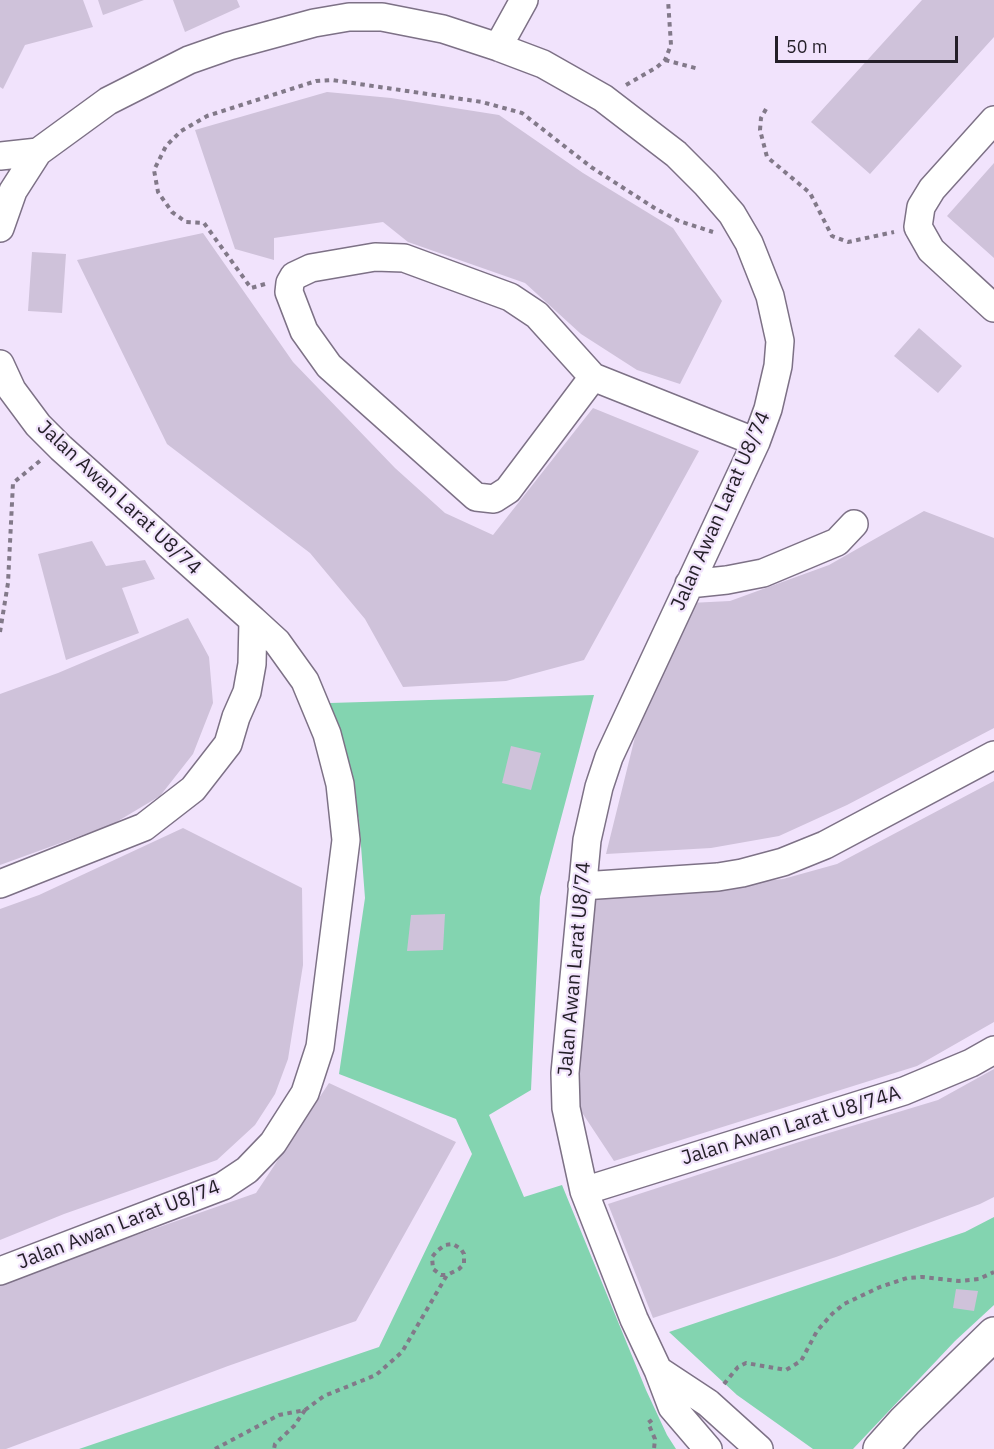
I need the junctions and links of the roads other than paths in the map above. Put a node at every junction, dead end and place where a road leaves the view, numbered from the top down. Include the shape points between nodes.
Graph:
1 (524, 0) edge
2 (498, 47) junction
3 (994, 120) edge
4 (38, 153) junction
5 (0, 156) edge
6 (0, 228) edge
7 (994, 308) edge
8 (0, 364) edge
9 (592, 377) junction
10 (756, 442) junction
11 (854, 524) dead end
12 (689, 584) junction
13 (253, 620) junction
14 (994, 755) edge
15 (0, 884) edge
16 (582, 886) junction
17 (994, 1050) edge
18 (584, 1191) junction
19 (0, 1271) edge
20 (994, 1334) edge
21 (683, 1400) junction
22 (708, 1449) edge
23 (759, 1449) edge
24 (880, 1449) edge

1 - 2 street
2 - 4 street, Jalan Awan Larat U8/74 via 443,29 382,17 314,23 229,46 150,78 108,101
2 - 10 street, Jalan Awan Larat U8/74 via 543,64 603,98 676,154 732,214 749,243 770,296 780,341 768,410
3 - 7 street via 932,189 921,207 918,227 931,250
4 - 5 street
4 - 6 street, Jalan Awan Larat U8/74 via 13,191
8 - 13 street, Jalan Awan Larat U8/74 via 12,390 38,425
9 - 9 street via 537,315 510,297 404,258 375,257 311,268 294,276 290,283 289,292 304,331 329,366 476,497 494,499 508,490
9 - 10 street
10 - 12 street, Jalan Awan Larat U8/74
11 - 12 street via 837,542 763,573
12 - 16 street, Jalan Awan Larat U8/74 via 602,777 592,813
13 - 15 street via 247,692 228,744 193,789 144,826
13 - 19 street, Jalan Awan Larat U8/74 via 277,642 305,681 327,734 340,784 346,840 320,1047 305,1093 273,1143 247,1170 223,1186
14 - 16 street via 825,845 783,862 718,878
16 - 18 street, Jalan Awan Larat U8/74 via 565,1093
17 - 18 street, Jalan Awan Larat U8/74A via 904,1091
18 - 21 street, Jalan Awan Larat U8/74 via 658,1370
20 - 24 street
21 - 22 street, Jalan Awan Larat U8/74
21 - 23 street via 708,1403

